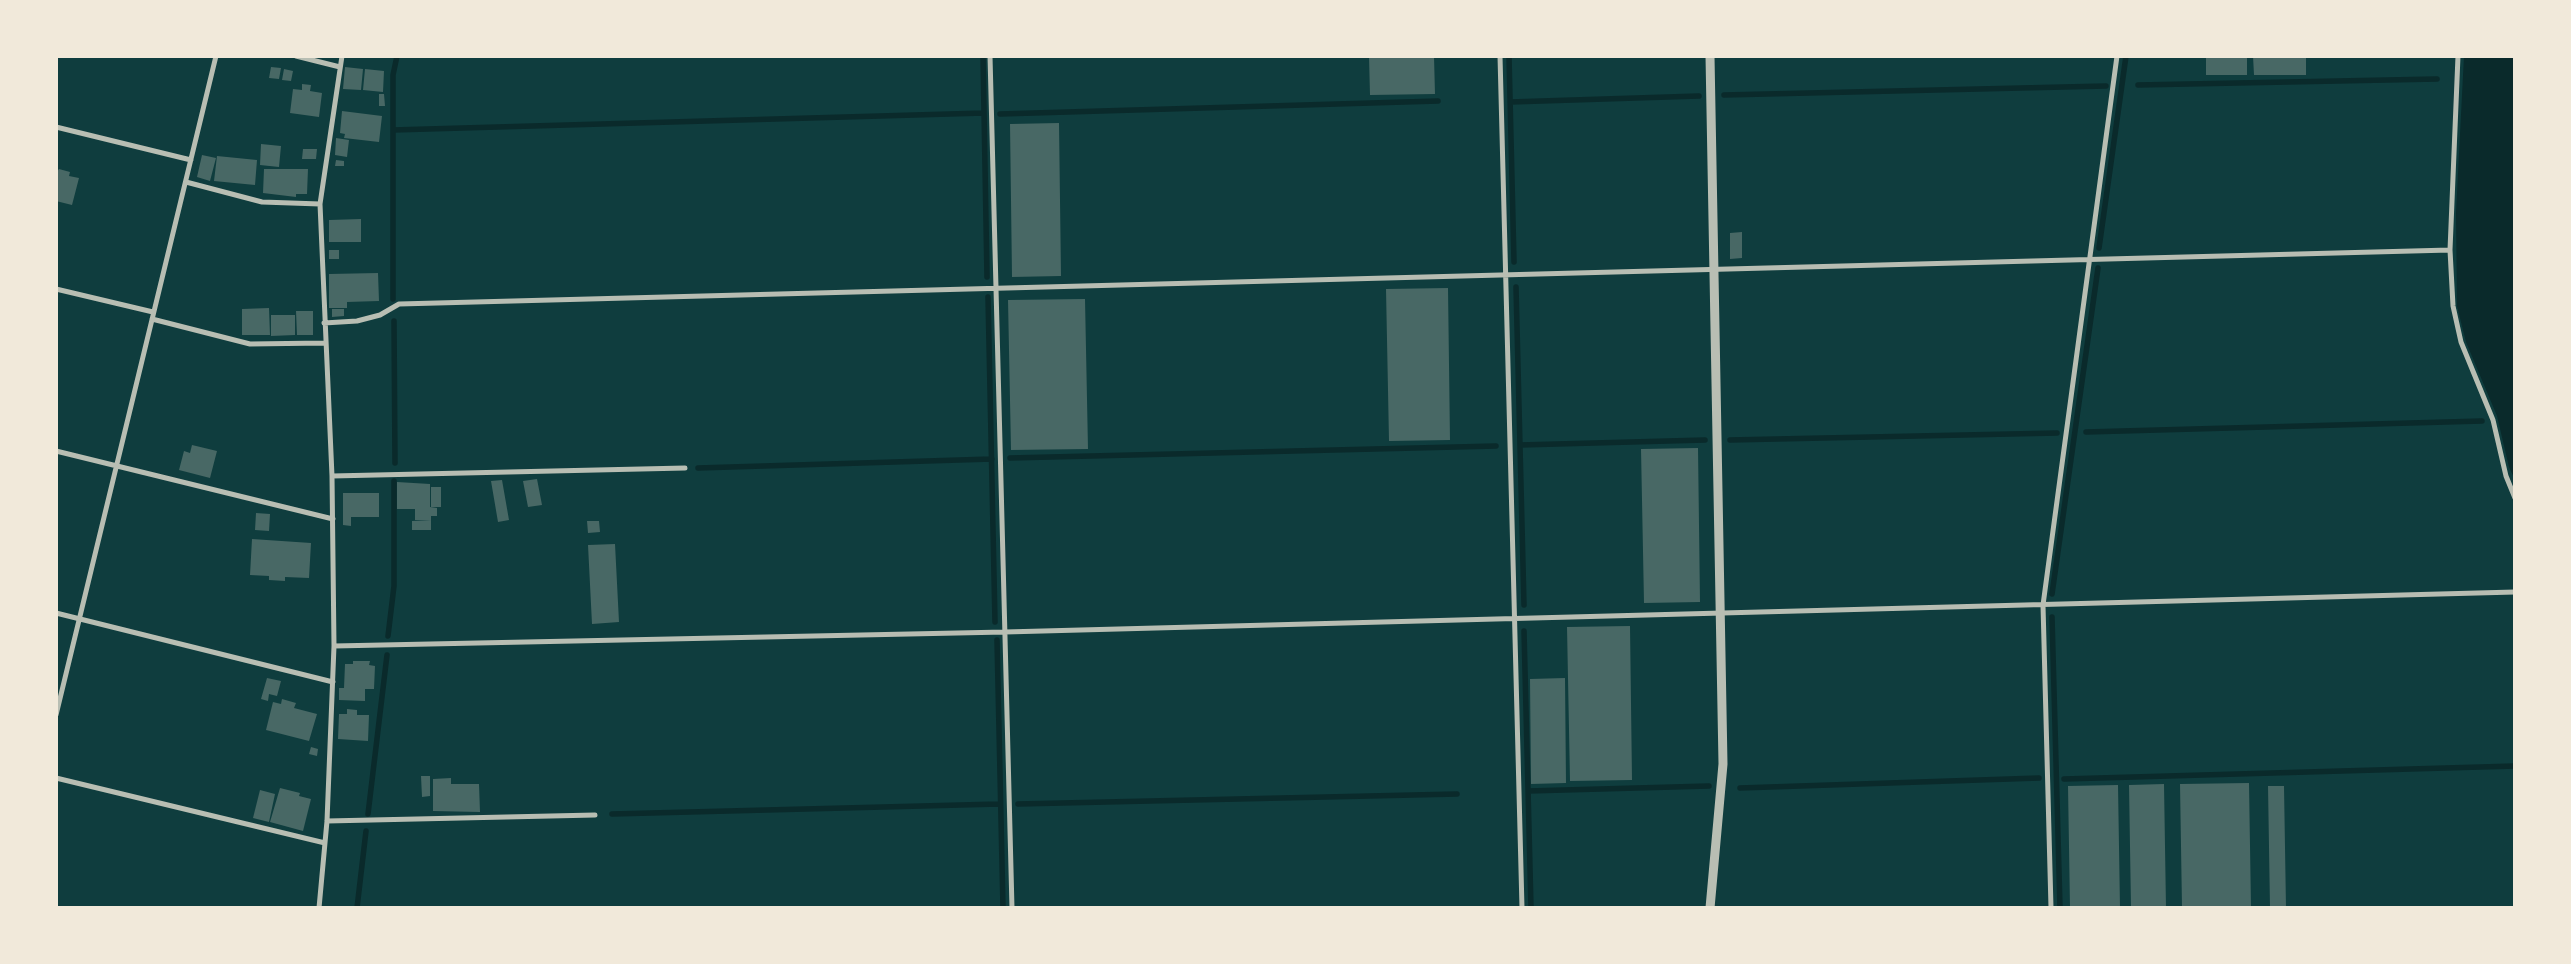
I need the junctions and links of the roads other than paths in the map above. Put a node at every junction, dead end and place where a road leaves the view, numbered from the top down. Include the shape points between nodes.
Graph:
1 (216, 56) edge
2 (296, 56) edge
3 (342, 56) edge
4 (990, 56) edge
5 (1500, 56) edge
6 (1710, 56) edge
7 (2117, 56) edge
8 (2458, 56) edge
9 (340, 67) junction
10 (56, 126) edge
11 (191, 160) junction
12 (186, 182) junction
13 (320, 204) junction
14 (2450, 250) junction
15 (2090, 260) junction
16 (1713, 269) junction
17 (1506, 274) junction
18 (995, 288) junction
19 (56, 289) edge
20 (153, 312) junction
21 (152, 319) junction
22 (324, 323) junction
23 (324, 343) junction
24 (56, 451) edge
25 (117, 466) junction
26 (685, 468) dead end
27 (332, 476) junction
28 (2515, 498) edge
29 (333, 519) junction
30 (2515, 592) edge
31 (2044, 604) junction
32 (56, 613) edge
33 (1720, 613) junction
34 (1515, 618) junction
35 (80, 619) junction
36 (1005, 632) junction
37 (334, 646) junction
38 (333, 682) junction
39 (56, 715) edge
40 (56, 778) edge
41 (595, 815) dead end
42 (327, 821) junction
43 (325, 843) junction
44 (319, 908) edge
45 (1012, 908) edge
46 (1522, 908) edge
47 (1710, 908) edge
48 (2051, 908) edge

1 - 11 street
2 - 9 street
3 - 9 street
4 - 18 street
5 - 17 street
6 - 16 street
7 - 15 street
8 - 14 street
9 - 13 street
10 - 11 street
11 - 12 street
12 - 13 street via 262,202
12 - 20 street
13 - 22 street
14 - 15 street
14 - 28 street via 2453,306 2461,342 2493,420 2506,476
15 - 16 street
15 - 31 street
16 - 17 street
16 - 33 street
17 - 18 street
17 - 34 street
18 - 22 street via 399,304 380,315 357,321
18 - 36 street
19 - 20 street
20 - 21 street
21 - 23 street via 250,344
21 - 25 street
22 - 23 street
23 - 27 street
24 - 25 street
25 - 29 street
25 - 35 street
26 - 27 street
27 - 29 street
29 - 37 street
30 - 31 street
31 - 33 street
31 - 48 street
32 - 35 street
33 - 34 street
33 - 47 street via 1723,764
34 - 36 street
34 - 46 street
35 - 38 street
35 - 39 street
36 - 37 street
36 - 45 street
37 - 38 street
38 - 42 street
40 - 43 street
41 - 42 street
42 - 43 street
43 - 44 street

